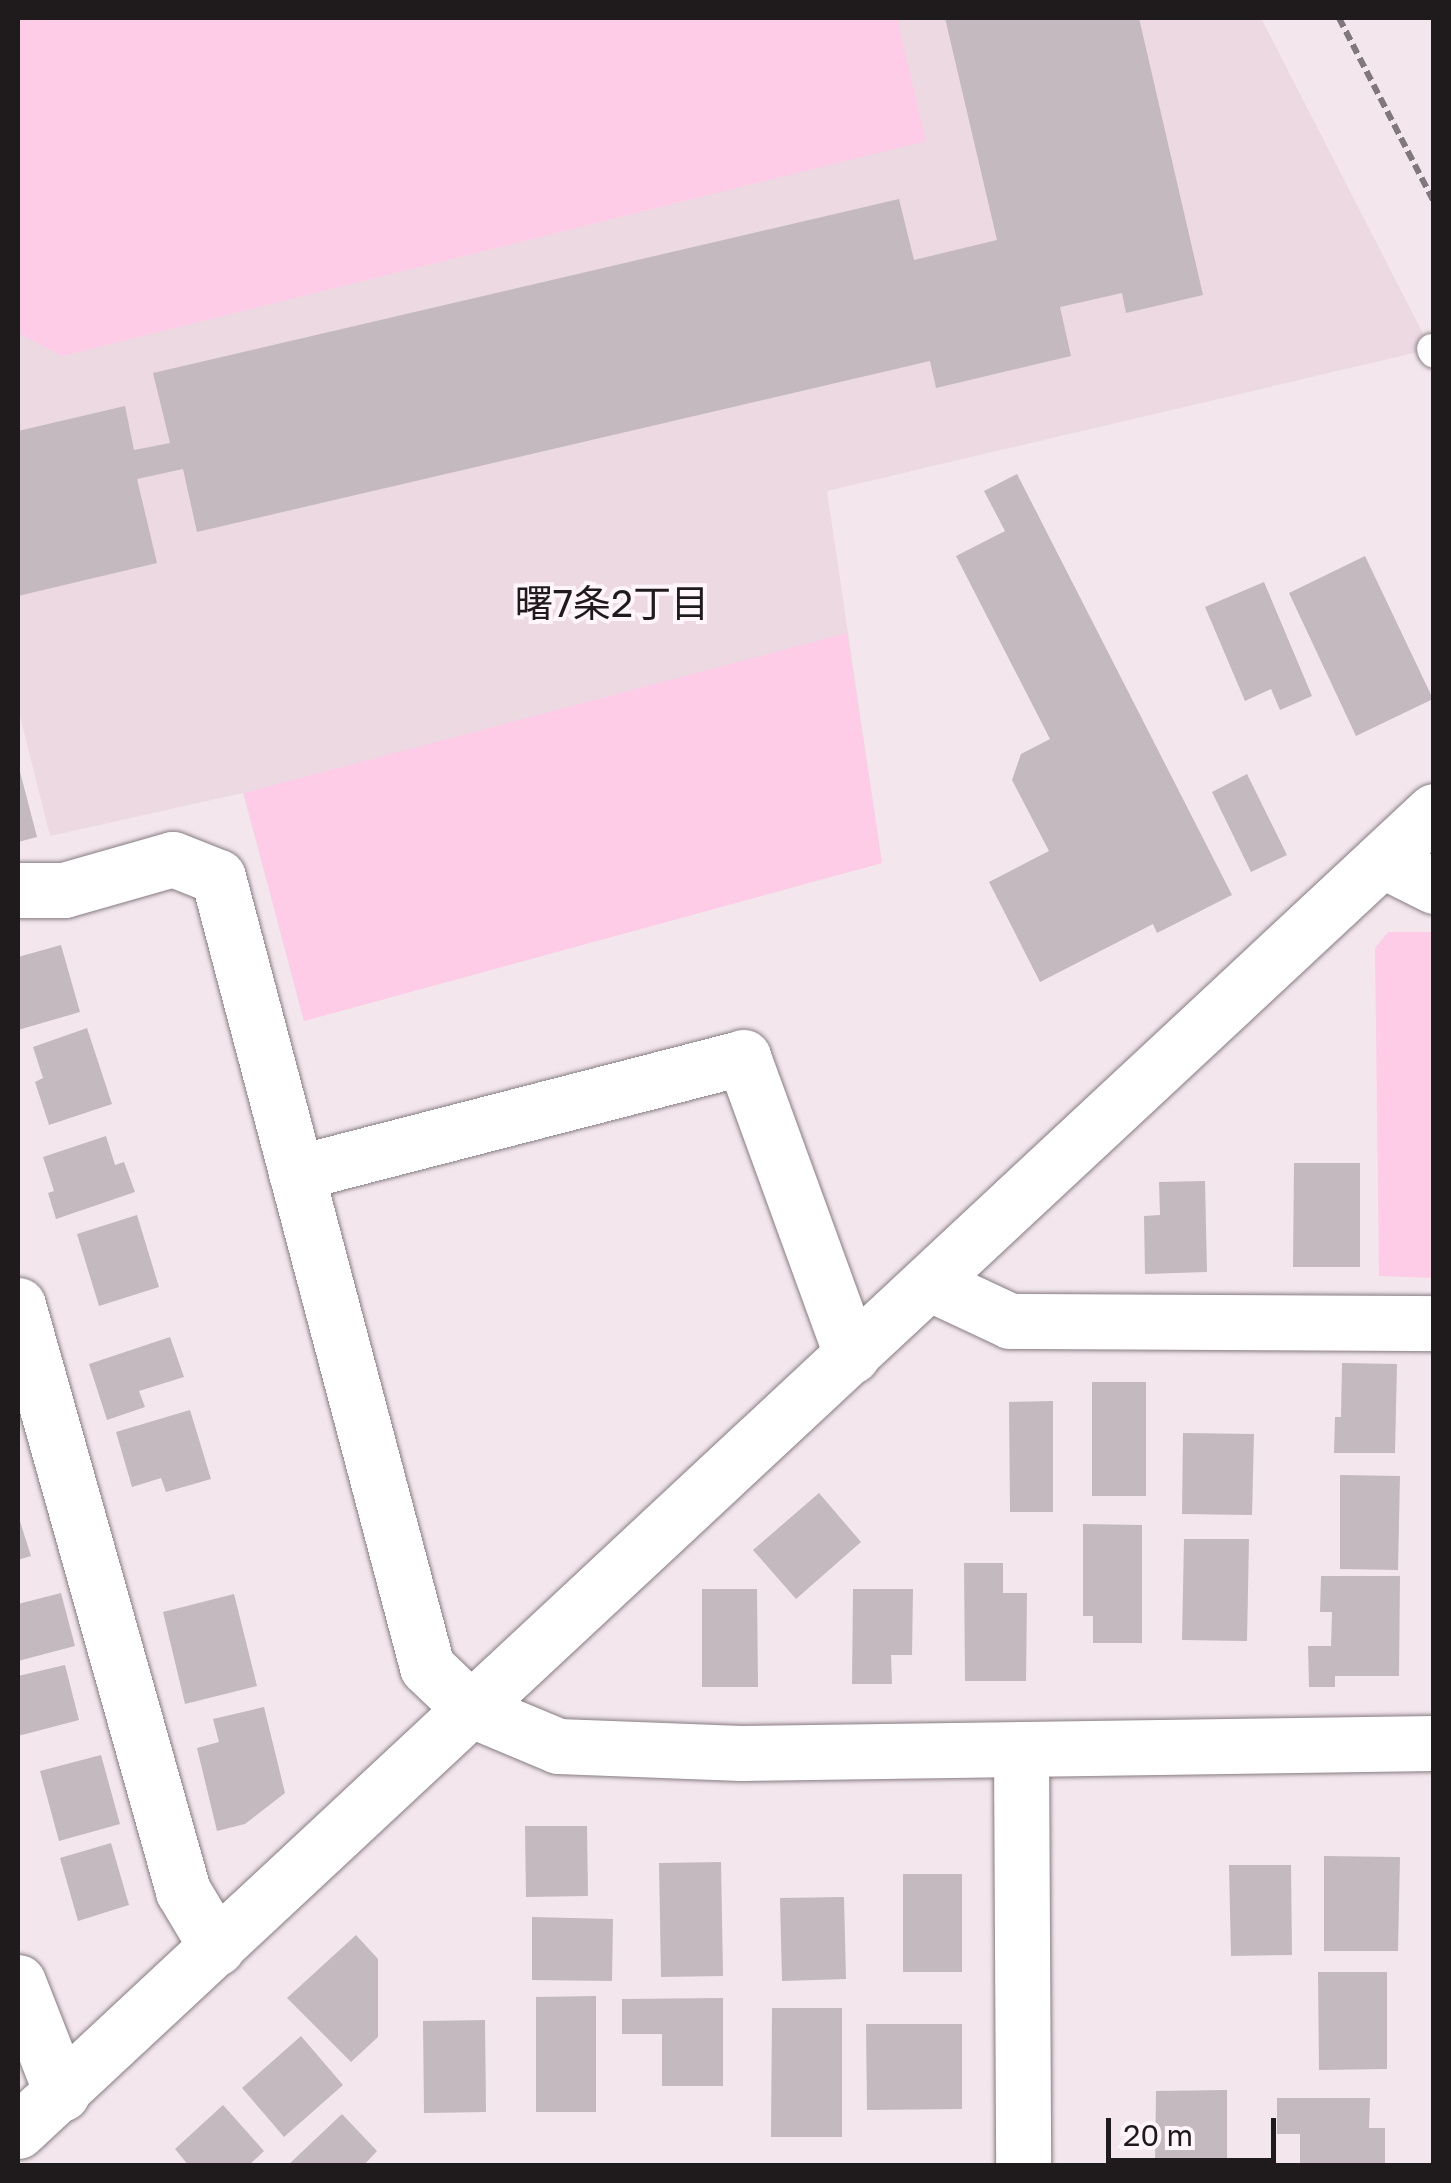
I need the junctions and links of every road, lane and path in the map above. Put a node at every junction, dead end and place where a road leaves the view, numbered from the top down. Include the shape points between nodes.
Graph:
1 (1339, 18) edge
2 (1434, 202) edge
3 (1434, 812) edge
4 (1382, 860) junction
5 (1434, 886) edge
6 (18, 890) edge
7 (296, 1173) junction
8 (929, 1283) junction
9 (18, 1305) edge
10 (1434, 1323) edge
11 (852, 1356) junction
12 (472, 1710) junction
13 (1434, 1743) edge
14 (1021, 1749) junction
15 (217, 1948) junction
16 (18, 1982) edge
17 (62, 2094) junction
18 (18, 2131) edge
19 (1023, 2166) edge

1 - 2 path
3 - 4 street
4 - 5 street
4 - 8 street
6 - 7 street via 64,890 173,859 218,877
7 - 11 street via 743,1057
7 - 12 street via 427,1667
8 - 10 street via 1010,1321
8 - 11 street
9 - 15 street via 183,1891
11 - 12 street
12 - 14 street via 558,1746 741,1753
12 - 15 street
13 - 14 street
14 - 19 street
15 - 17 street
16 - 17 street
17 - 18 street

